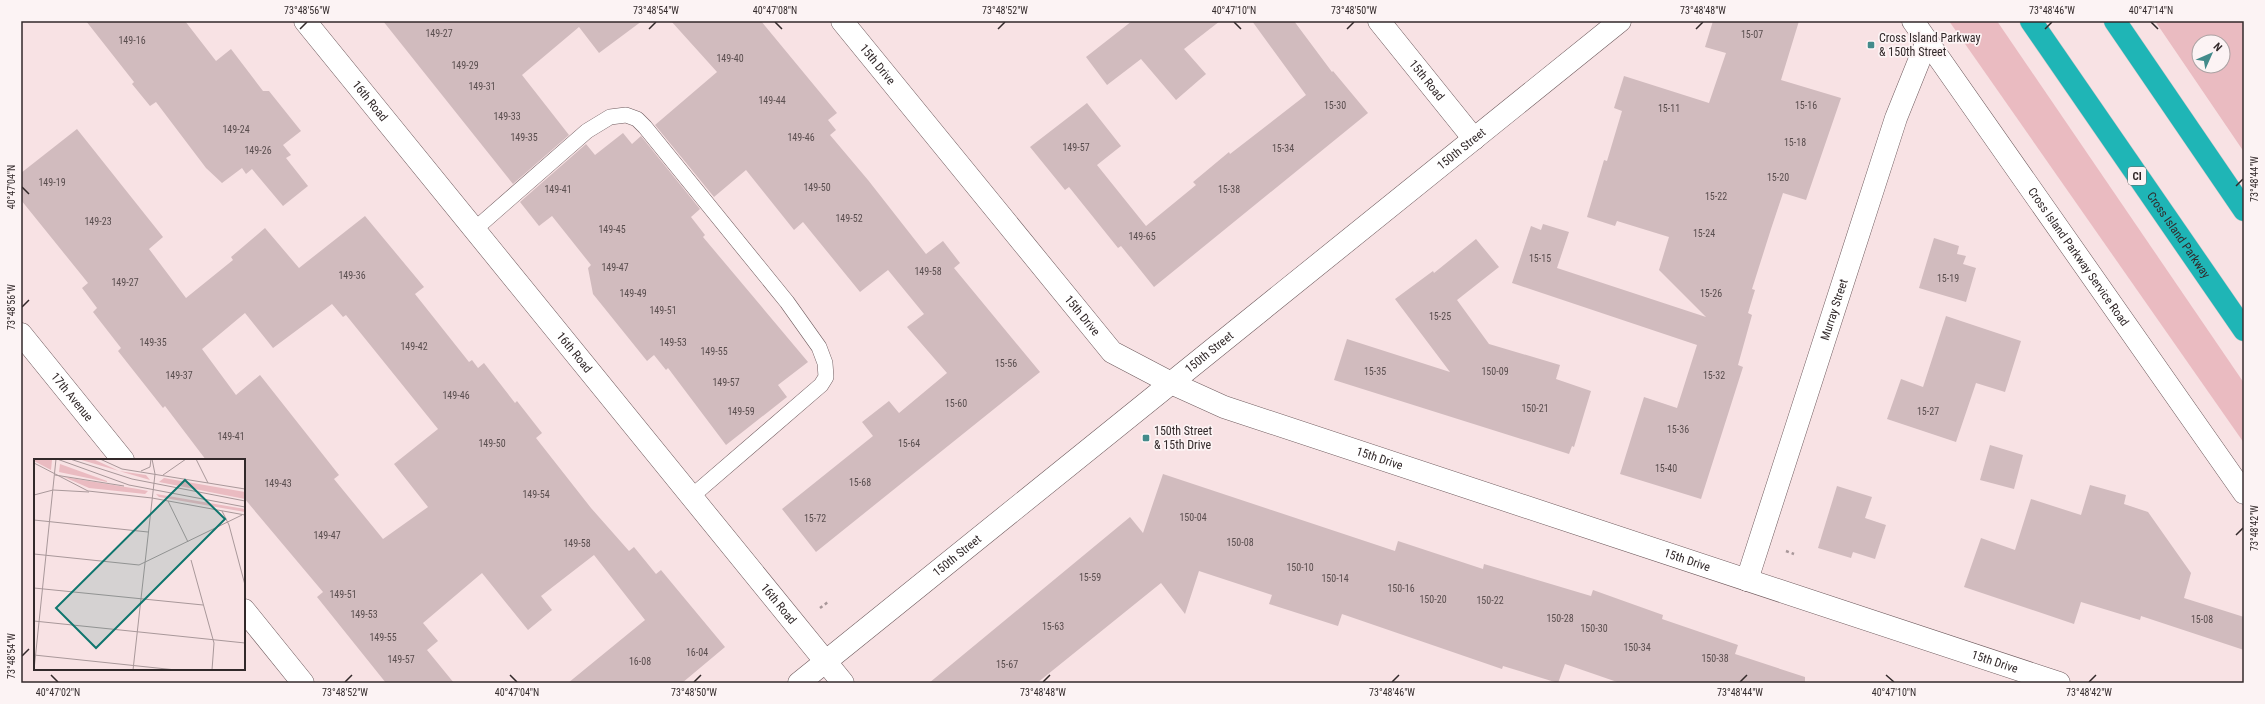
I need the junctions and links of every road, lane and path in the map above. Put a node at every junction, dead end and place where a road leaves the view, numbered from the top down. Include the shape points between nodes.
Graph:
1 (305, 21) edge
2 (842, 21) edge
3 (1379, 21) edge
4 (1620, 21) edge
5 (1913, 21) edge
6 (2031, 21) edge
7 (2115, 21) edge
8 (1927, 41) junction
9 (1474, 139) junction
10 (2244, 210) edge
11 (474, 230) junction
12 (2244, 330) edge
13 (21, 334) edge
14 (1171, 382) junction
15 (122, 459) edge
16 (2244, 493) edge
17 (691, 497) junction
18 (1786, 551) dead end
19 (1794, 554) dead end
20 (1747, 580) junction
21 (828, 602) dead end
22 (820, 608) dead end
23 (245, 611) edge
24 (826, 662) junction
25 (304, 683) edge
26 (799, 683) edge
27 (843, 683) edge
28 (2059, 683) edge

1 - 11 street, 16th Road
2 - 14 street, 15th Drive via 1112,352
3 - 9 street, 15th Road
4 - 9 street, 150th Street
5 - 8 street, Cross Island Parkway Service Road
6 - 12 highway, Cross Island Parkway / CI
7 - 10 highway
8 - 16 street, Cross Island Parkway Service Road
8 - 20 street, Murray Street via 1896,118
9 - 14 street, 150th Street
11 - 17 street, 16th Road
11 - 17 lane via 587,131 610,117 626,116 637,119 645,127 787,302 819,347 825,363 826,377 821,385
13 - 15 street, 17th Avenue
14 - 20 street, 15th Drive via 1224,407
14 - 24 street, 150th Street
17 - 24 street, 16th Road
18 - 19 path
20 - 28 street, 15th Drive
21 - 22 path
23 - 25 street
24 - 26 street, 150th Street
24 - 27 street, 16th Road

